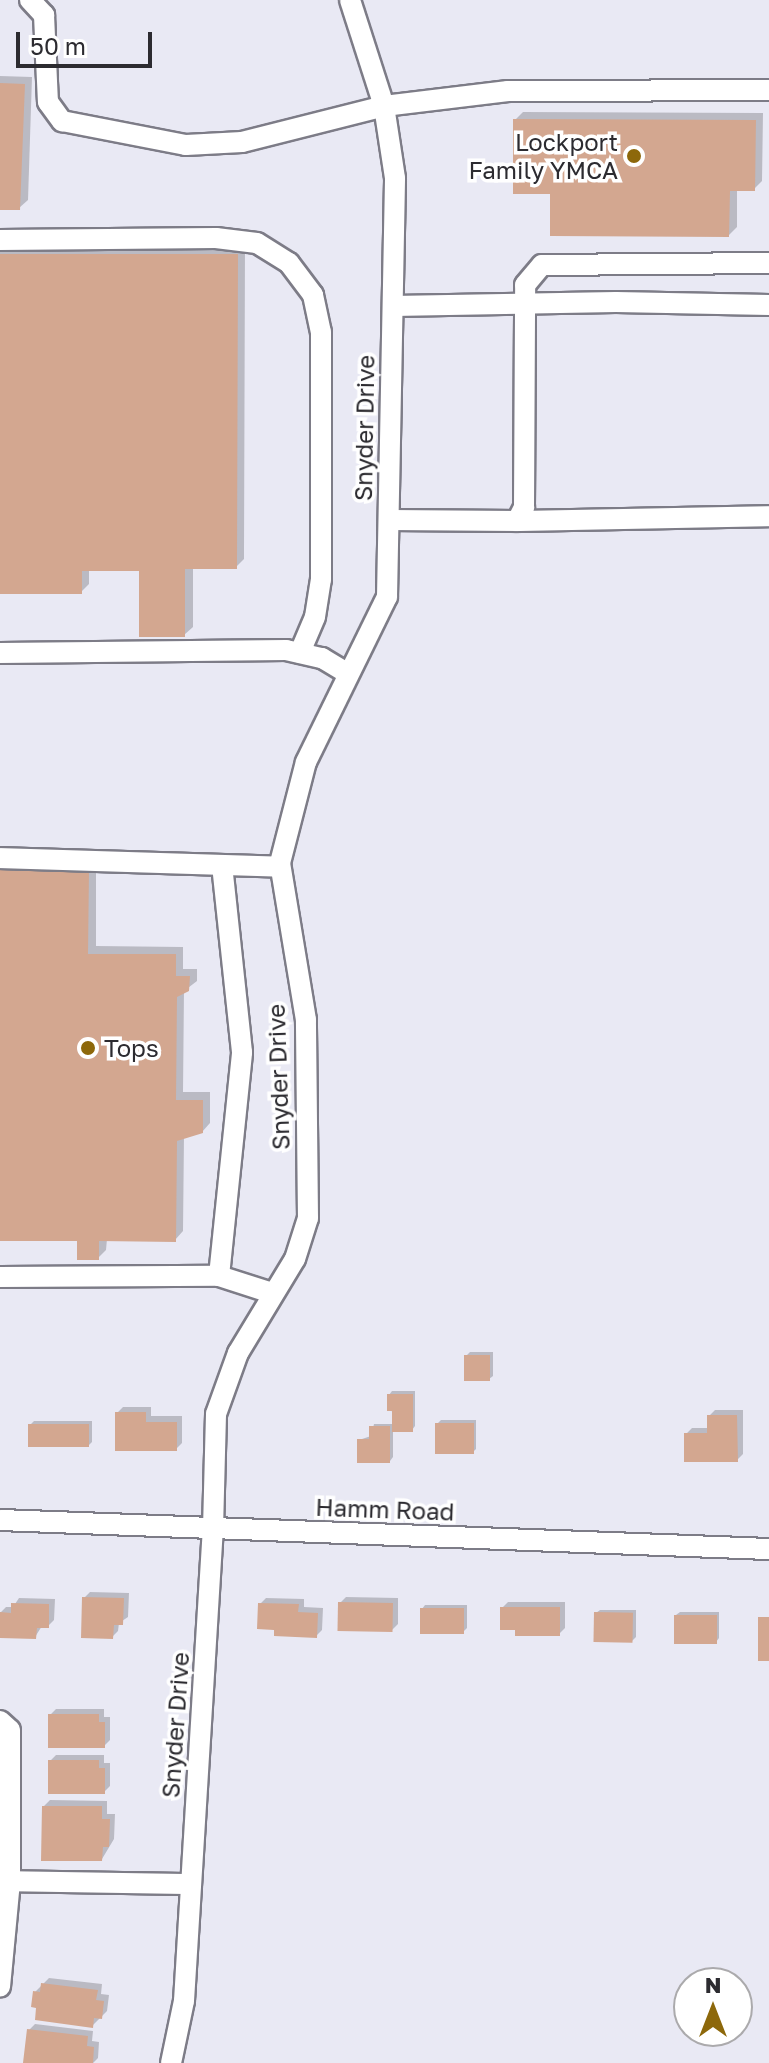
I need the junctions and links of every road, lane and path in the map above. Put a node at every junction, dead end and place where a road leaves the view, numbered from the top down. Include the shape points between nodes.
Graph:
1 (30, 0) edge
2 (350, 0) edge
3 (769, 90) edge
4 (384, 106) junction
5 (0, 240) edge
6 (769, 263) edge
7 (524, 303) junction
8 (769, 305) edge
9 (393, 306) junction
10 (769, 516) edge
11 (389, 520) junction
12 (517, 521) junction
13 (0, 653) edge
14 (300, 653) junction
15 (349, 674) junction
16 (0, 858) edge
17 (222, 865) junction
18 (280, 867) junction
19 (219, 1276) junction
20 (0, 1277) edge
21 (272, 1293) junction
22 (0, 1520) edge
23 (213, 1529) junction
24 (769, 1549) edge
25 (0, 1721) edge
26 (5, 1881) edge
27 (191, 1884) junction
28 (0, 1987) edge
29 (171, 2063) edge

1 - 4 street via 44,15 48,102 62,121 186,145 242,142
2 - 4 street, Snyder Drive
3 - 4 street via 508,91
4 - 9 street, Snyder Drive via 395,178
5 - 14 street via 216,238 257,243 289,263 313,295 321,332 321,579 315,617
6 - 7 street via 542,265 525,285
7 - 8 street
7 - 9 street
7 - 12 street via 524,507
9 - 11 street, Snyder Drive
10 - 12 street
11 - 12 street
11 - 15 street, Snyder Drive via 387,597
13 - 14 street
14 - 15 street via 322,658
15 - 18 street, Snyder Drive via 306,762
16 - 17 street
17 - 18 street
17 - 19 street via 242,1052
18 - 21 street, Snyder Drive via 306,1020 308,1218 295,1259
19 - 20 street
19 - 21 street
21 - 23 street, Snyder Drive via 238,1353 216,1414
22 - 23 street, Hamm Road
23 - 24 street, Hamm Road
23 - 27 street, Snyder Drive
25 - 26 street via 10,1730
26 - 27 street
26 - 28 street
27 - 29 street, Snyder Drive via 184,2001

